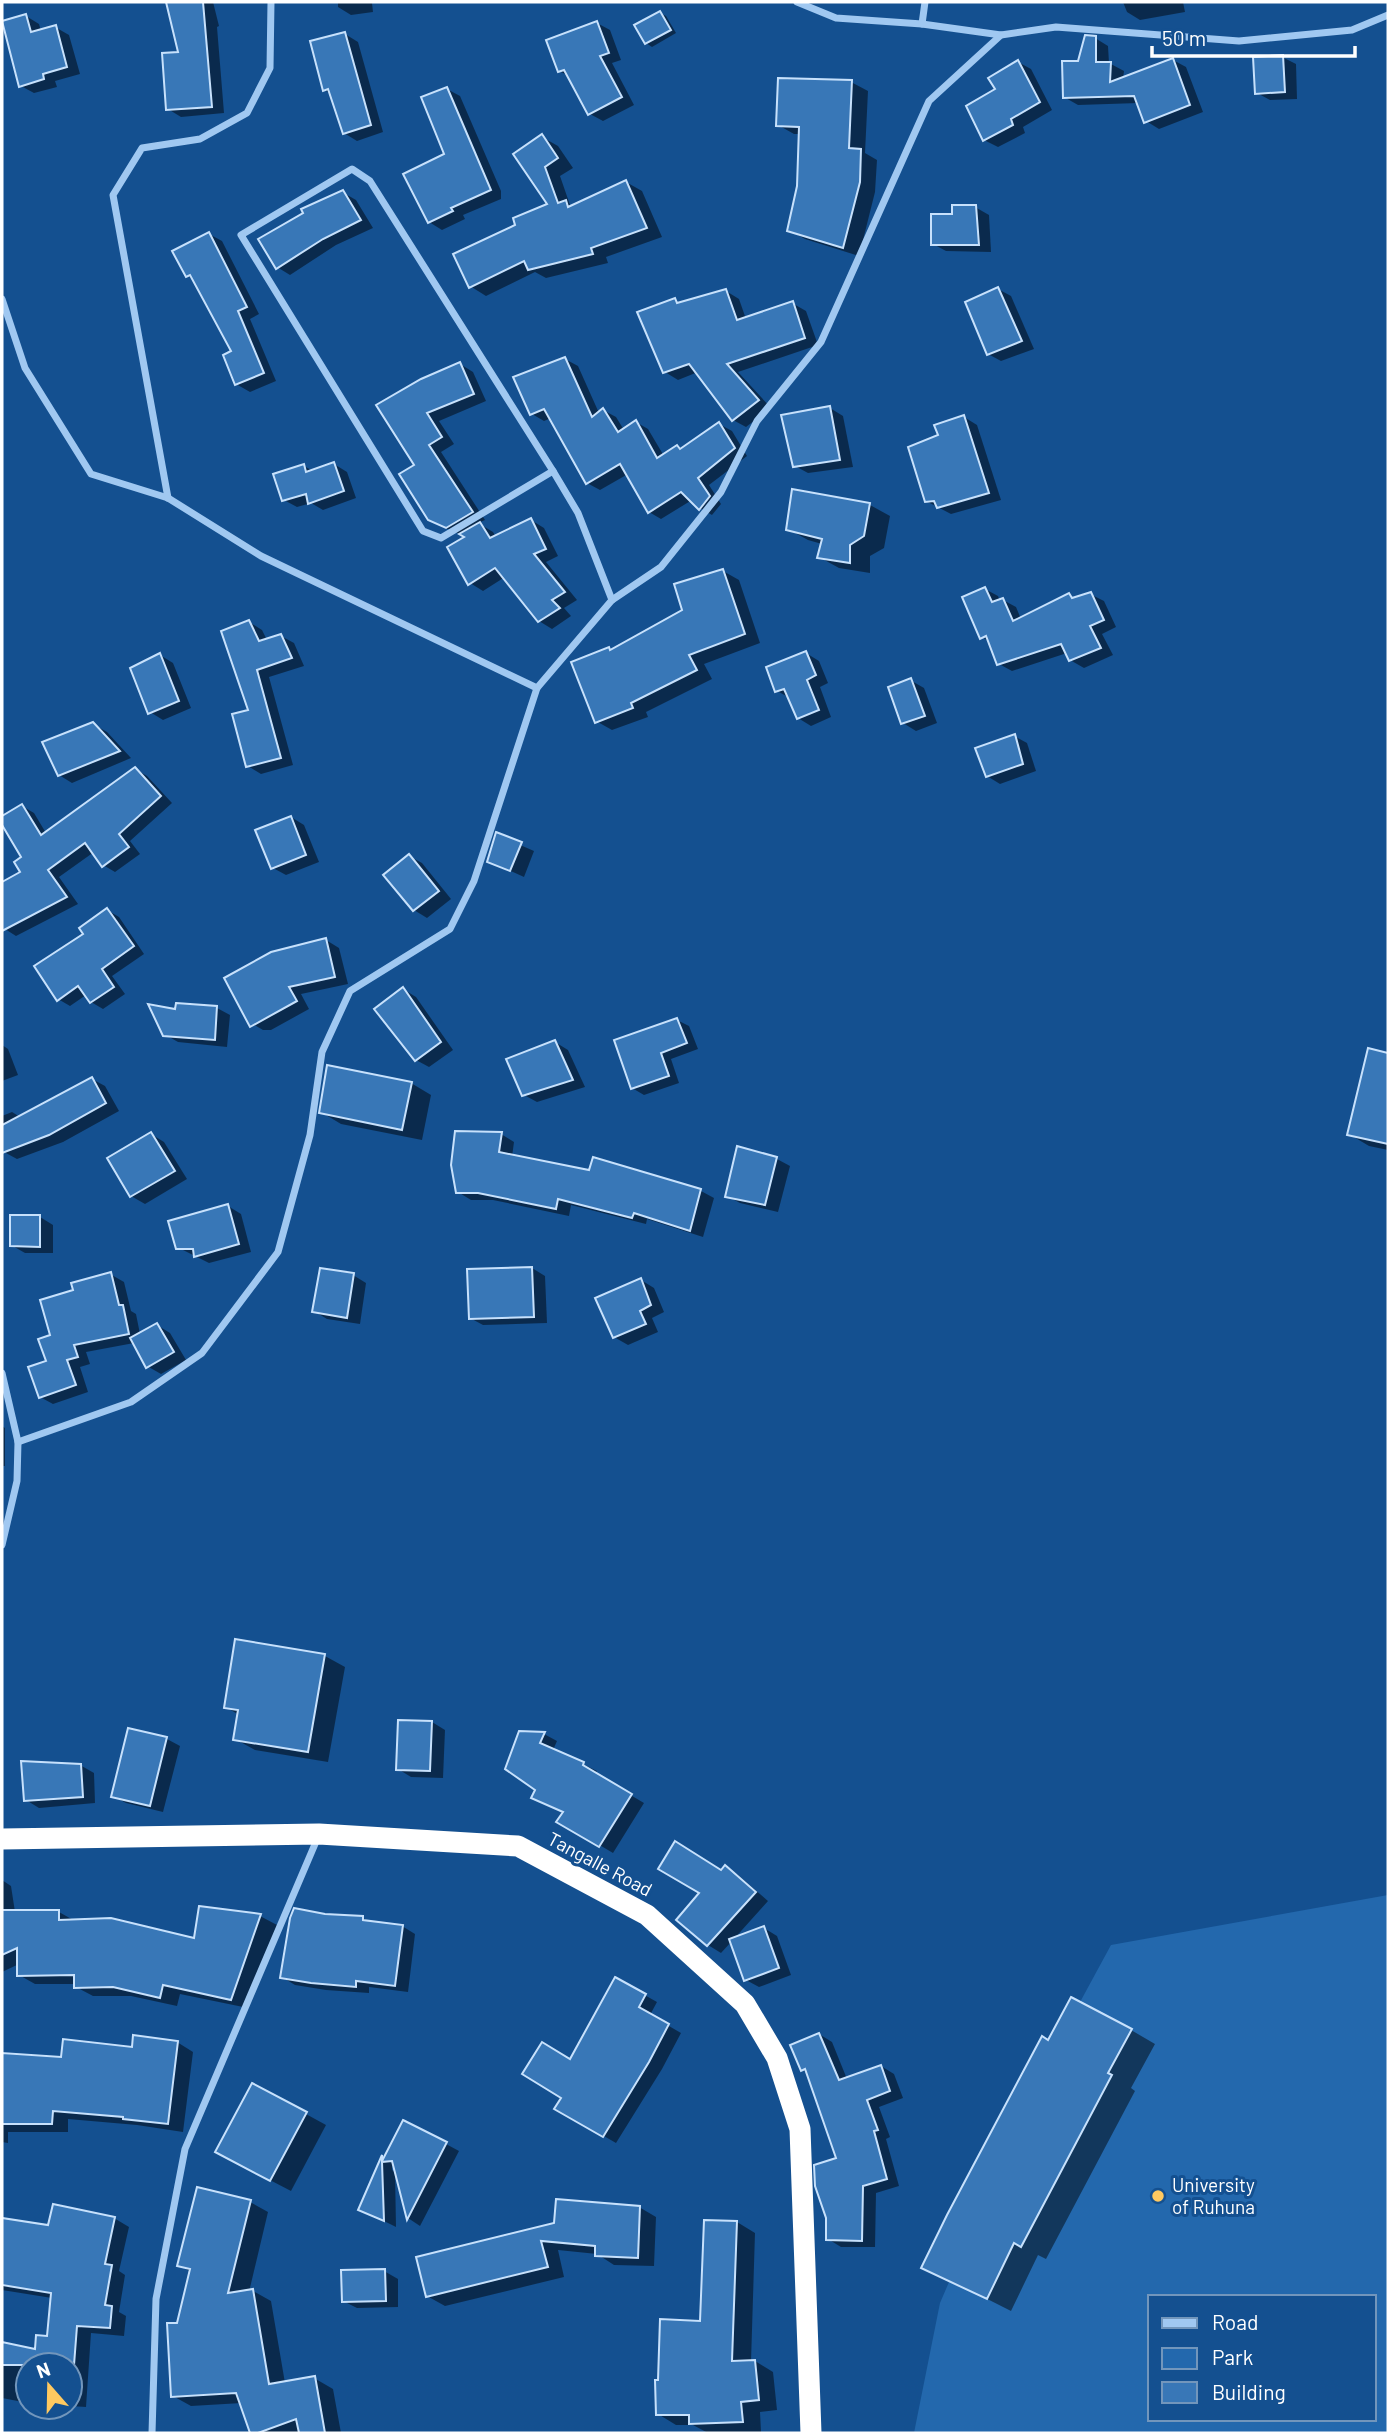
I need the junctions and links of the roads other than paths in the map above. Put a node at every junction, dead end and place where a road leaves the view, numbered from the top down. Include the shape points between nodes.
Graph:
1 (271, 2) edge
2 (797, 2) edge
3 (925, 2) edge
4 (1388, 15) edge
5 (922, 24) junction
6 (1001, 35) junction
7 (2, 299) edge
8 (552, 471) junction
9 (168, 498) junction
10 (612, 600) junction
11 (537, 688) junction
12 (2, 1373) edge
13 (18, 1441) junction
14 (2, 1545) edge
15 (319, 1834) junction
16 (2, 1839) edge
17 (152, 2433) edge
18 (811, 2433) edge

1 - 9 street via 270,68 247,113 200,139 142,148 113,195
2 - 5 street via 836,18
3 - 5 street
4 - 6 street via 1352,30 1240,41 1056,27
5 - 6 street
6 - 10 street via 929,101 821,342 757,421 721,492 661,567
7 - 9 street via 25,368 91,474
8 - 8 street via 440,538 423,531 240,234 352,169 370,181
8 - 10 street via 578,513
9 - 11 street via 261,555
10 - 11 street
11 - 13 street via 474,881 450,929 350,991 322,1052 310,1135 278,1252 202,1353 131,1402
12 - 13 street
13 - 14 street via 17,1481
15 - 16 highway, Tangalle Road
15 - 17 street via 185,2148 156,2299
15 - 18 highway, Tangalle Road via 518,1846 647,1914 745,2004 777,2058 800,2129

